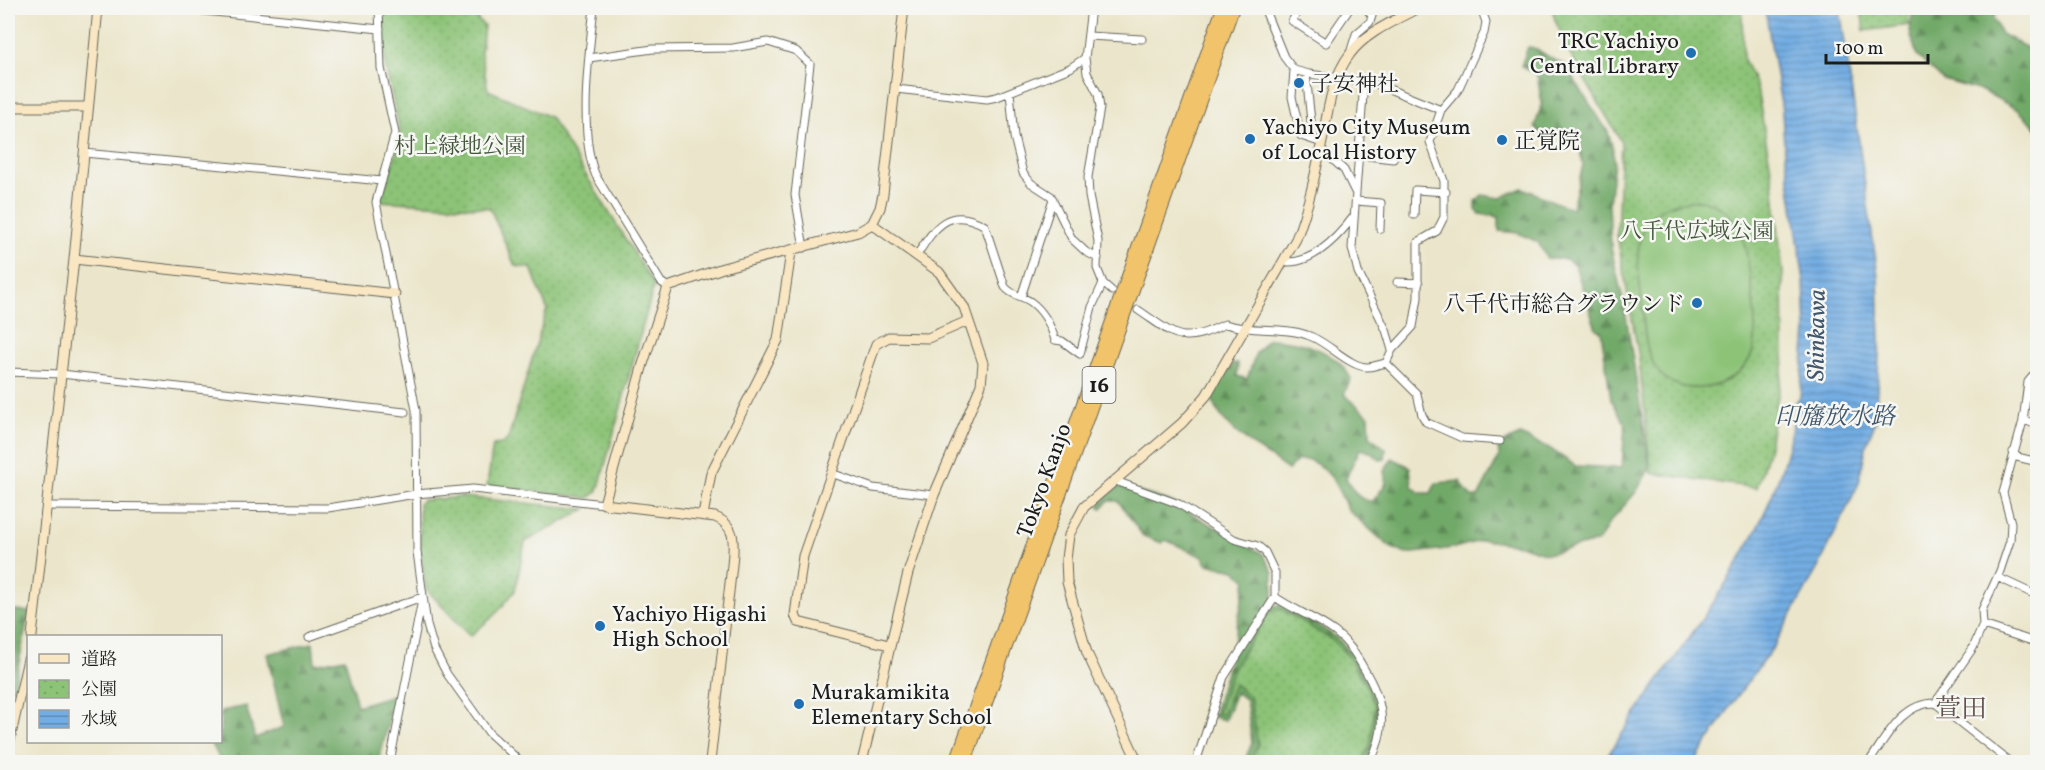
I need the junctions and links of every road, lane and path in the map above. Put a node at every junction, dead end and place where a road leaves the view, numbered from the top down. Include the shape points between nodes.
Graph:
1 (98, 8) edge
2 (175, 8) edge
3 (379, 8) edge
4 (594, 8) edge
5 (904, 8) edge
6 (1091, 8) edge
7 (1223, 8) edge
8 (1233, 8) edge
9 (1264, 8) edge
10 (1300, 8) edge
11 (1350, 8) edge
12 (1366, 8) edge
13 (1418, 8) edge
14 (1481, 8) edge
15 (380, 29) junction
16 (1088, 36) junction
17 (1142, 39) dead end
18 (1350, 52) junction
19 (589, 58) junction
20 (1085, 58) junction
21 (1294, 70) junction
22 (1306, 74) junction
23 (1338, 76) junction
24 (1364, 81) junction
25 (896, 89) junction
26 (1010, 92) junction
27 (8, 106) edge
28 (88, 107) junction
29 (1441, 110) junction
30 (1311, 121) dead end
31 (2037, 128) edge
32 (2037, 143) edge
33 (1321, 146) junction
34 (1395, 152) dead end
35 (84, 153) junction
36 (1359, 155) junction
37 (382, 181) junction
38 (1446, 192) junction
39 (1356, 198) junction
40 (1053, 199) junction
41 (1414, 215) dead end
42 (1354, 216) junction
43 (872, 224) junction
44 (1380, 229) dead end
45 (804, 248) junction
46 (791, 252) junction
47 (917, 255) junction
48 (1098, 258) junction
49 (74, 259) junction
50 (1285, 262) junction
51 (1397, 282) dead end
52 (1103, 283) junction
53 (1419, 283) junction
54 (668, 287) junction
55 (1112, 291) dead end
56 (395, 294) junction
57 (1021, 297) junction
58 (1138, 310) dead end
59 (968, 321) junction
60 (1245, 330) junction
61 (1392, 350) junction
62 (1386, 363) junction
63 (2037, 369) edge
64 (8, 372) edge
65 (61, 374) junction
66 (405, 412) dead end
67 (2023, 418) junction
68 (2037, 426) edge
69 (1500, 441) dead end
70 (2013, 453) junction
71 (2037, 462) edge
72 (831, 473) junction
73 (1112, 480) junction
74 (416, 494) junction
75 (934, 495) junction
76 (604, 504) junction
77 (46, 506) junction
78 (703, 515) junction
79 (1997, 577) junction
80 (423, 595) junction
81 (2037, 596) edge
82 (1275, 597) junction
83 (1983, 625) junction
84 (32, 635) edge
85 (309, 637) dead end
86 (2037, 643) edge
87 (889, 645) junction
88 (27, 663) edge
89 (1935, 703) junction
90 (8, 748) edge
91 (390, 762) edge
92 (521, 762) edge
93 (710, 762) edge
94 (862, 762) edge
95 (956, 762) edge
96 (965, 762) edge
97 (1138, 762) edge
98 (1196, 762) edge
99 (1371, 762) edge
100 (1869, 762) edge
101 (2010, 762) edge

1 - 28 street
2 - 15 street
3 - 15 street
4 - 19 street
5 - 25 street
6 - 16 street
7 - 95 highway, Tokyo Kanjo / 16
8 - 96 highway, Tokyo Kanjo / 16
9 - 21 street via 1284,57
10 - 11 street via 1292,21 1326,43
12 - 18 street via 1372,16 1370,22 1356,34
13 - 18 street
14 - 29 street via 1486,22 1484,33 1458,90
15 - 37 street via 381,68 395,133
16 - 17 street
16 - 20 street
18 - 23 street
19 - 45 street via 653,49 733,48 760,42 805,56 810,64 795,195
19 - 54 street via 591,162 661,282
20 - 26 street
20 - 48 street via 1100,103 1088,177
21 - 22 street
21 - 33 street via 1292,97 1301,136
22 - 23 street
22 - 30 street
23 - 24 street
23 - 33 street
24 - 29 street
24 - 36 street
25 - 26 street via 987,99
25 - 43 street via 883,194
26 - 40 street via 1014,137 1023,173
27 - 28 street
28 - 35 street
29 - 38 street via 1430,142
31 - 32 street
33 - 39 street via 1344,170
33 - 50 street via 1306,215
34 - 36 street via 1393,159
35 - 37 street
35 - 49 street
36 - 39 street
37 - 56 street via 376,202
38 - 41 street via 1415,190
38 - 53 street via 1441,225 1418,242
39 - 42 street
39 - 44 street via 1381,203
40 - 48 street via 1072,239
40 - 57 street
42 - 50 street via 1339,235 1304,260
42 - 61 street via 1354,257
43 - 45 street via 846,237
43 - 47 street
45 - 46 street
46 - 54 street via 684,279
46 - 78 street via 778,340 711,473
47 - 57 street via 939,224 948,219 980,223 989,232 1005,287
47 - 59 street via 939,272 964,307
48 - 52 street
49 - 56 street
49 - 65 street
50 - 60 street
51 - 53 street
52 - 55 street
52 - 57 street via 1092,307 1080,354 1055,340 1044,317
53 - 61 street via 1413,327
54 - 76 street via 642,364
56 - 74 street via 416,410
58 - 60 street via 1182,337 1202,335 1226,324
59 - 72 street via 928,338 890,337 876,344
59 - 75 street via 982,355 982,378
60 - 62 street via 1306,334 1367,368
60 - 73 street via 1215,384 1182,423
61 - 62 street
62 - 69 street via 1417,394 1426,422 1462,438
63 - 67 street via 2028,382
64 - 65 street
65 - 66 street
65 - 77 street
67 - 68 street
67 - 70 street
70 - 71 street
70 - 79 street via 2003,493 2011,523 2010,541
72 - 75 street via 873,488
72 - 87 street via 800,568 796,619 802,625
73 - 82 street via 1179,504 1234,539 1258,546 1275,573
73 - 97 street via 1074,522 1066,560 1067,582 1087,653
74 - 76 street via 473,489
74 - 77 street via 318,509
74 - 80 street via 417,552
75 - 87 street
76 - 78 street
77 - 84 street
78 - 93 street via 728,525 734,541
79 - 81 street
79 - 83 street via 1982,610
80 - 85 street
80 - 91 street
80 - 92 street via 434,649 447,674 489,733
82 - 98 street via 1224,677
82 - 99 street via 1333,630 1348,643 1374,684 1382,715
83 - 86 street
83 - 89 street via 1964,664
87 - 94 street
88 - 90 street
89 - 100 street via 1908,709
89 - 101 street

